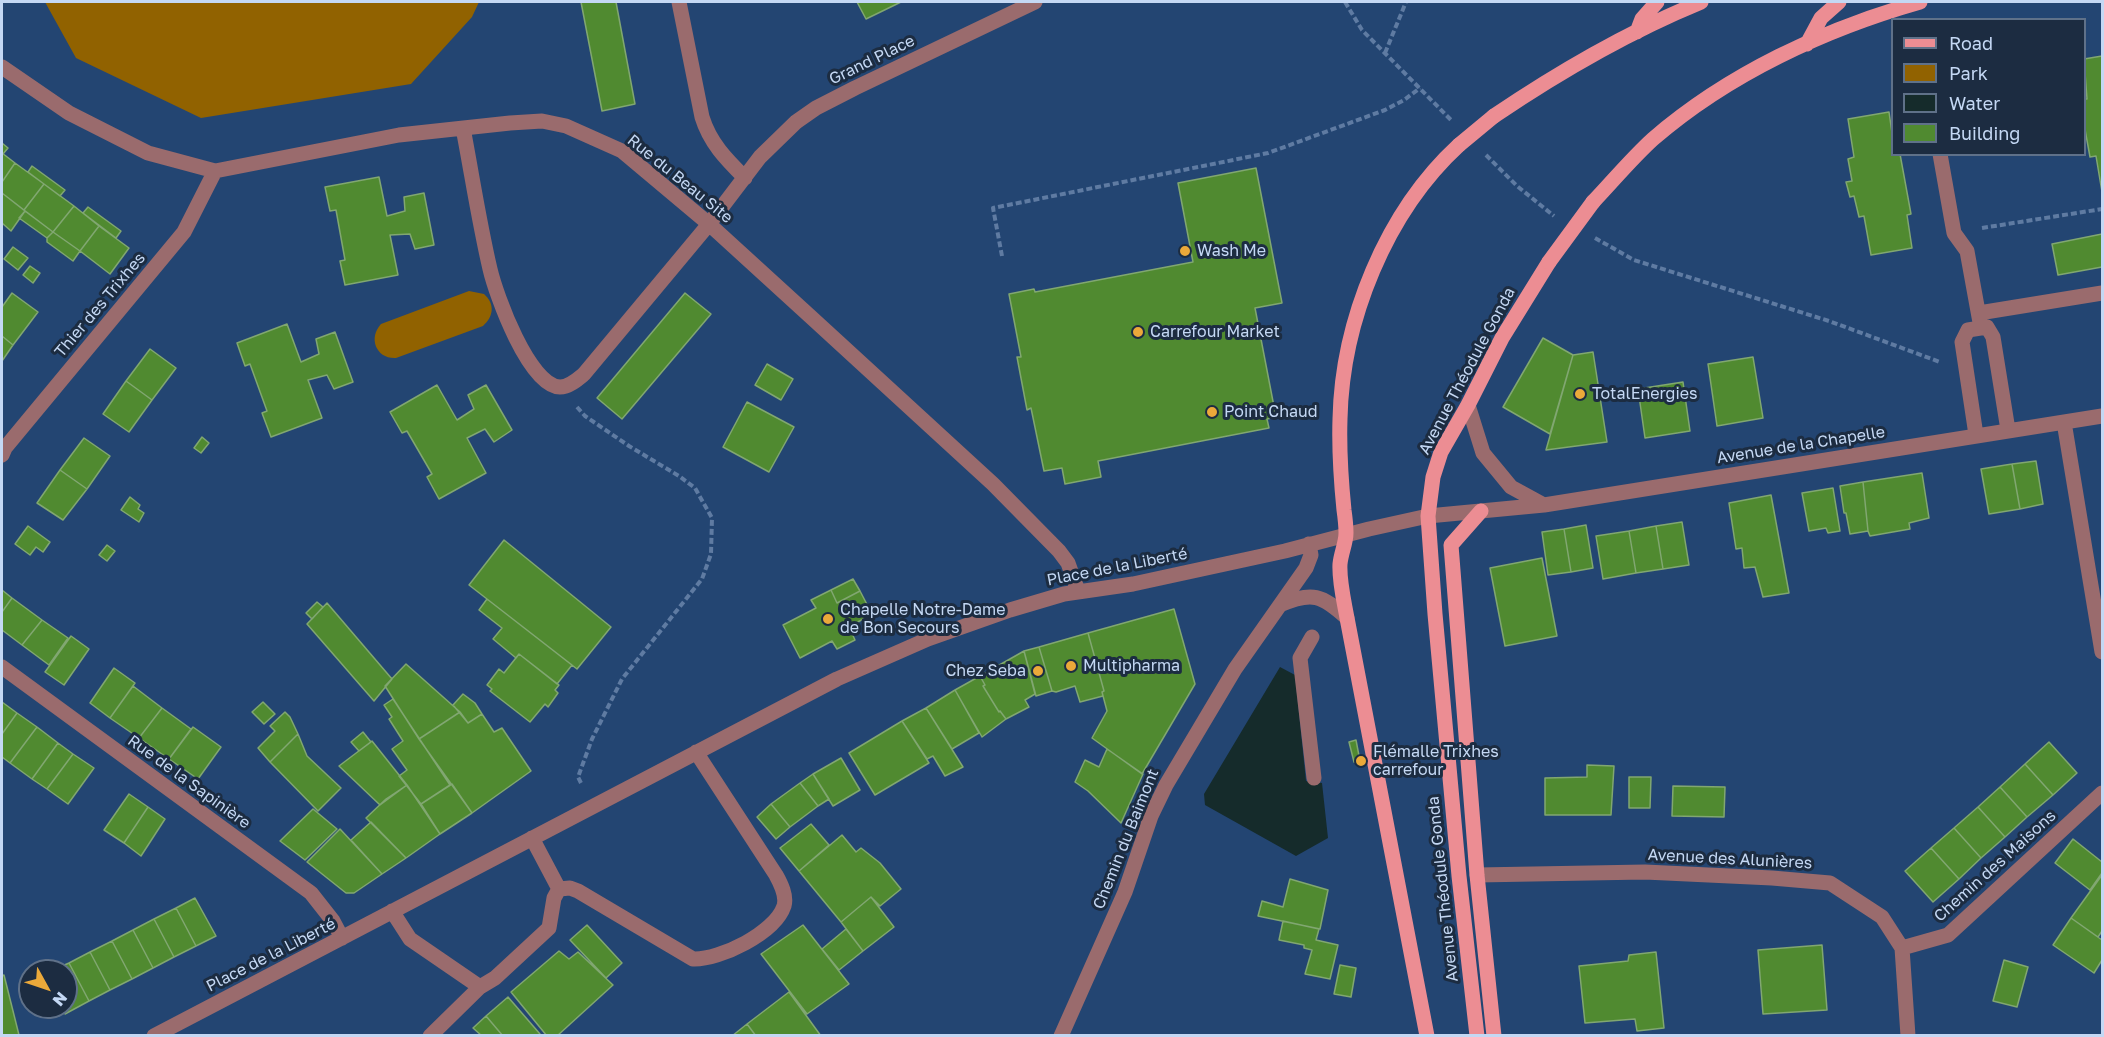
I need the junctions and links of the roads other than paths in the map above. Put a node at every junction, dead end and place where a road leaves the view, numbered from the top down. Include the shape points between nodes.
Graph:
1 (679, 2) edge
2 (1035, 2) edge
3 (1658, 2) edge
4 (1701, 2) edge
5 (1839, 2) edge
6 (1920, 2) edge
7 (1637, 32) junction
8 (1807, 44) junction
9 (2, 67) edge
10 (463, 128) junction
11 (1940, 156) edge
12 (215, 171) junction
13 (745, 178) junction
14 (709, 224) junction
15 (2103, 293) edge
16 (1980, 321) junction
17 (1468, 405) junction
18 (2103, 416) edge
19 (2064, 422) junction
20 (2008, 430) junction
21 (1976, 435) junction
22 (2, 455) edge
23 (1544, 506) junction
24 (1481, 511) junction
25 (1428, 516) junction
26 (1347, 535) junction
27 (1309, 544) junction
28 (1078, 591) junction
29 (1280, 605) junction
30 (1347, 618) junction
31 (1312, 637) dead end
32 (2103, 652) edge
33 (2, 668) edge
34 (696, 752) junction
35 (1314, 778) dead end
36 (2103, 793) edge
37 (532, 838) junction
38 (1477, 875) junction
39 (559, 889) junction
40 (392, 911) junction
41 (342, 938) junction
42 (1902, 948) junction
43 (480, 987) junction
44 (164, 1033) edge
45 (430, 1035) edge
46 (1061, 1035) edge
47 (1428, 1035) edge
48 (1477, 1035) edge
49 (1494, 1035) edge
50 (1908, 1035) edge

1 - 13 street via 707,134
2 - 13 street, Grand Place via 816,108 776,140
3 - 7 main road via 1642,19
4 - 7 main road
5 - 8 main road via 1821,18
6 - 8 main road, Avenue Théodule Gonda via 1838,29
7 - 26 main road, bridge via 1564,71 1494,116 1446,157 1388,242 1355,318 1341,394
8 - 17 main road, Avenue Théodule Gonda, bridge via 1743,76 1684,115 1653,139 1593,202 1549,262 1502,338
9 - 12 street, Rue du Beau Site via 69,113 148,153
10 - 12 street, Rue du Beau Site via 399,135
10 - 14 street, Rue du Beau Site via 542,121 566,126 622,151
10 - 14 street, Grand Place via 490,271 511,329 539,376 549,384 561,387 584,374
11 - 16 street via 1954,233 1967,251
12 - 22 street, Thier des Trixhes via 184,232
13 - 14 street, Grand Place
14 - 28 street, Rue du Beau Site via 1036,526 1068,563
15 - 16 street
16 - 20 street via 1993,337
16 - 21 street via 1968,330 1962,342
17 - 23 street via 1483,453 1511,487
17 - 25 main road, Avenue Théodule Gonda via 1441,452
18 - 19 street, Avenue de la Chapelle
19 - 20 street, Avenue de la Chapelle
19 - 32 street
20 - 21 street, Avenue de la Chapelle
21 - 23 street, Avenue de la Chapelle
23 - 24 street, Avenue de la Chapelle
24 - 25 street, Avenue de la Chapelle
24 - 38 main road via 1451,544
25 - 26 street, Place de la Liberté
25 - 48 main road, Avenue Théodule Gonda
26 - 27 street, Place de la Liberté
26 - 30 main road via 1340,566
27 - 28 street, Place de la Liberté via 1133,584
27 - 29 street, Chemin du Baimont via 1311,555 1306,568
28 - 34 street, Place de la Liberté via 1010,610 885,657
29 - 30 street via 1296,597 1323,598
29 - 46 street, Chemin du Baimont via 1234,669 1166,785 1125,891
30 - 47 main road
31 - 35 street via 1300,658
33 - 41 street, Rue de la Sapinière via 311,893
34 - 37 street, Place de la Liberté
34 - 39 street via 776,875 784,905 775,920 730,950 693,959 578,891
36 - 42 street, Chemin des Maisons via 1948,935
37 - 39 street
37 - 40 street, Place de la Liberté
38 - 42 street, Avenue des Alunières via 1645,872 1830,883 1882,917
38 - 49 main road
39 - 43 street via 549,928
40 - 41 street, Place de la Liberté
40 - 43 street via 410,939
41 - 44 street, Place de la Liberté
42 - 50 street, Avenue des Alunières
43 - 45 street

